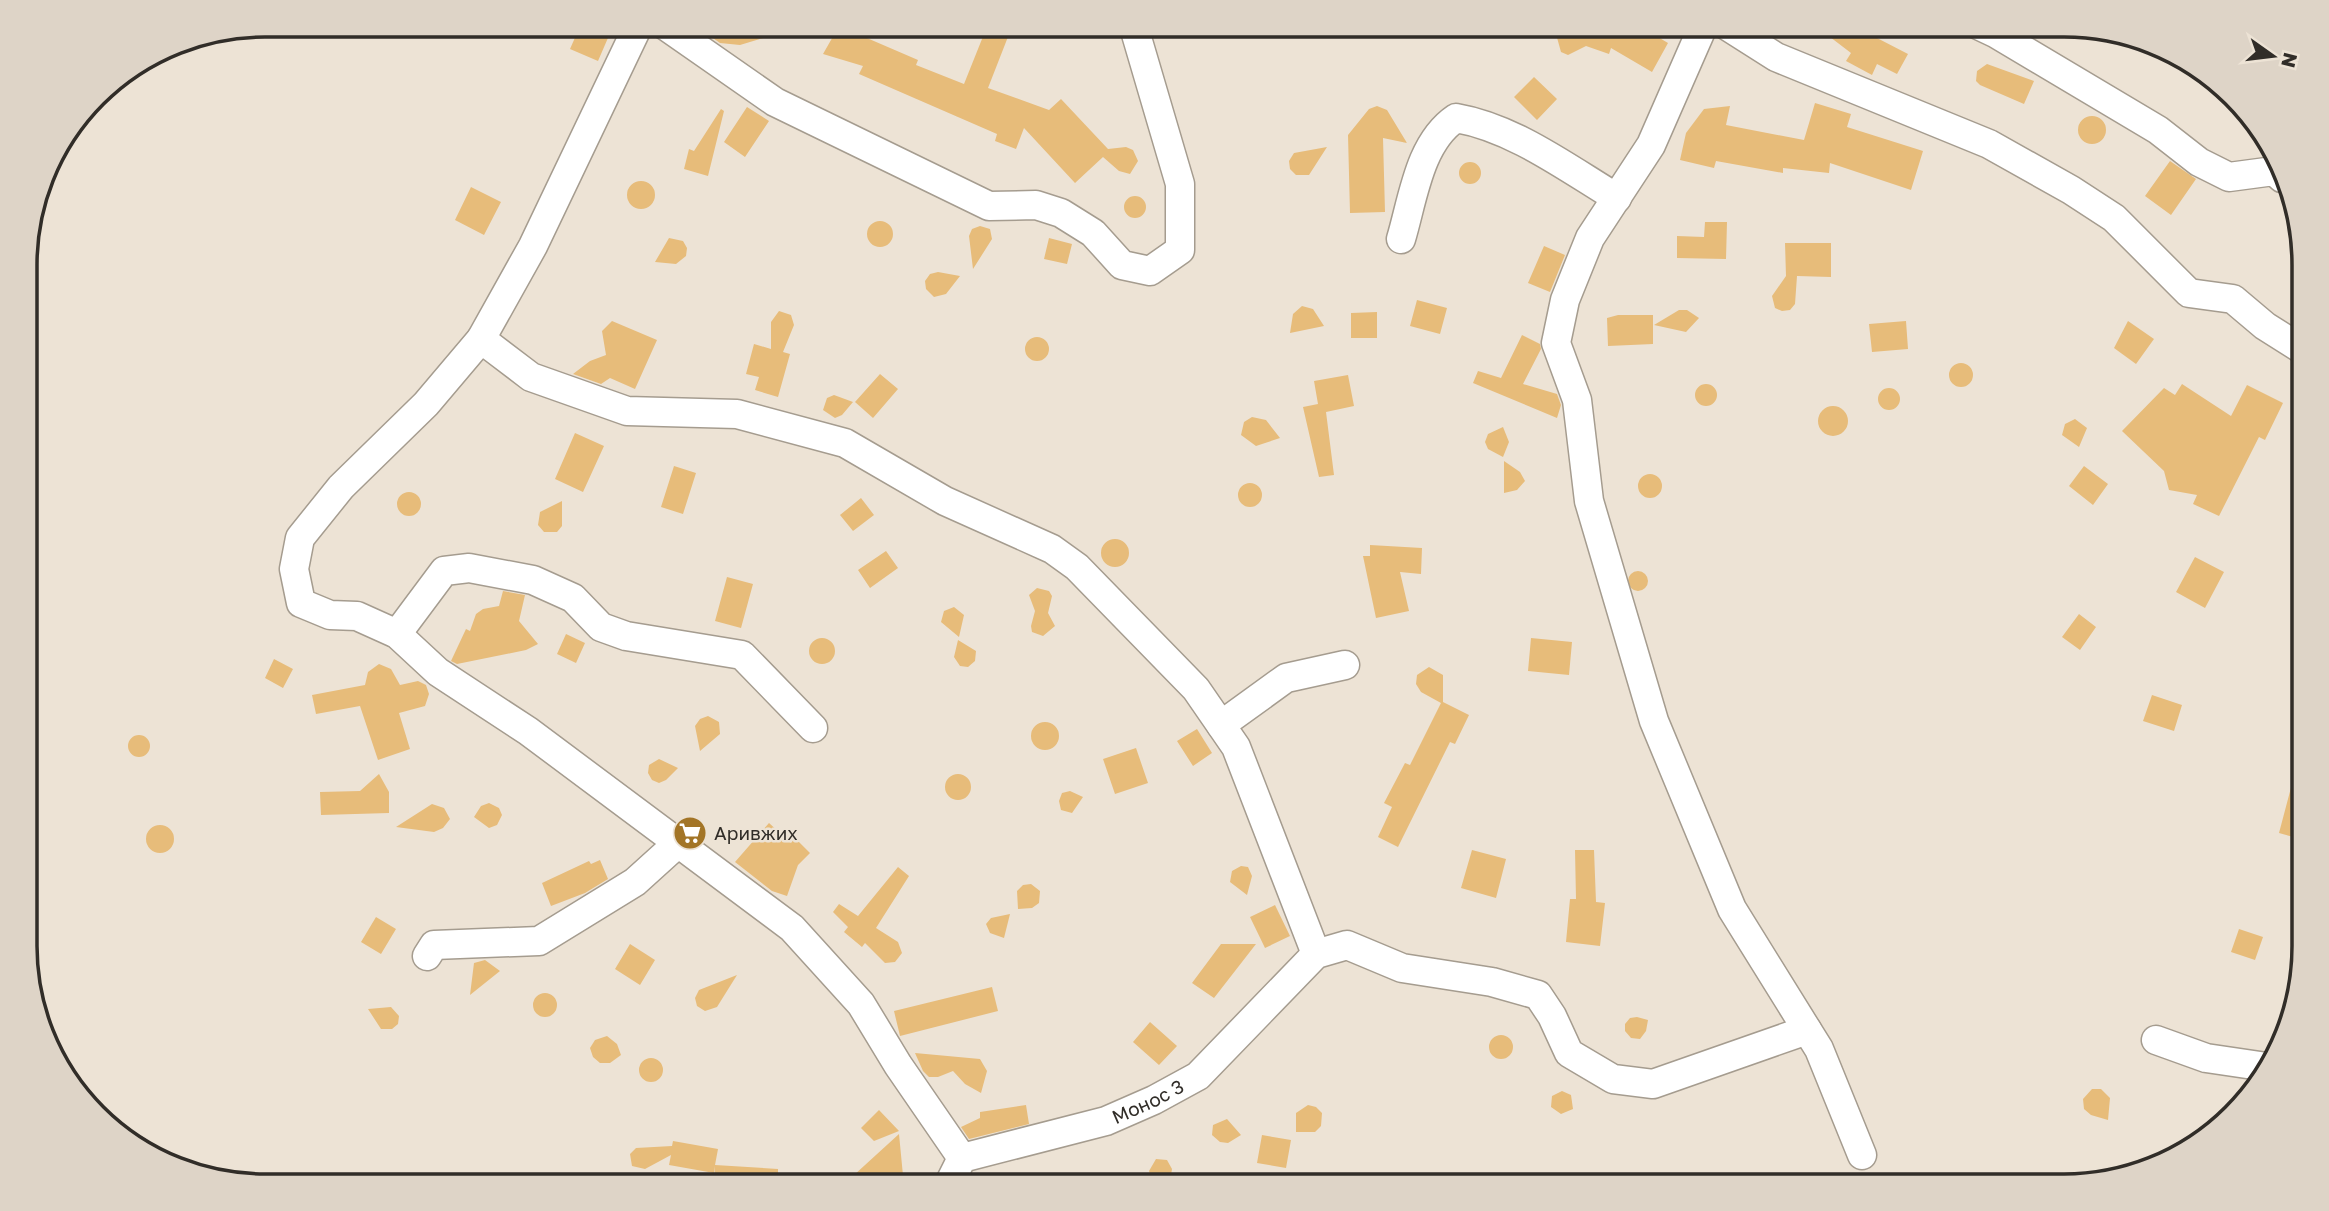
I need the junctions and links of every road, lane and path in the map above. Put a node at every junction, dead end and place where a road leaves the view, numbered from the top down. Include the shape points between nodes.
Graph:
1 (633, 37) edge
2 (682, 37) edge
3 (1137, 37) edge
4 (1698, 37) edge
5 (1744, 37) edge
6 (2003, 37) edge
7 (2273, 173) edge
8 (1617, 198) junction
9 (1401, 239) dead end
10 (481, 339) junction
11 (2292, 343) edge
12 (397, 634) junction
13 (1345, 665) dead end
14 (1221, 725) junction
15 (813, 728) dead end
16 (677, 845) junction
17 (1316, 954) junction
18 (427, 956) dead end
19 (1807, 1030) junction
20 (2156, 1040) dead end
21 (2258, 1066) edge
22 (1862, 1155) dead end
23 (962, 1158) junction
24 (953, 1174) edge

1 - 10 street via 533,246
2 - 3 street via 775,102 989,206 1036,205 1061,214 1093,233 1122,265 1150,271 1180,250 1180,184
4 - 8 street via 1651,145
5 - 11 street via 1776,57 1989,144 2114,218 2189,293 2233,299
6 - 7 street via 2158,130 2199,162 2229,177
8 - 9 street via 1535,149 1479,122 1455,118 1441,128 1432,144
8 - 19 street via 1590,238 1565,300 1556,344 1577,400 1590,501 1654,721 1732,909
10 - 12 street via 403,429 341,486 300,538 294,569 301,603 331,615 357,616
10 - 14 street via 531,377 628,411 737,414 845,443 945,501 1052,549 1077,567 1196,689
12 - 15 street via 444,571 468,568 533,580 573,598 601,627 626,636 742,655
12 - 16 street via 438,672 528,731
13 - 14 street via 1286,678
14 - 17 street via 1236,747
16 - 18 street via 635,882 538,941 434,945
16 - 23 street via 792,928 861,1004
17 - 19 street via 1347,945 1402,968 1492,982 1538,995 1569,1053 1613,1079 1653,1084
17 - 23 street, Монос 3 via 1198,1076 1106,1121
19 - 22 street
20 - 21 street via 2206,1058
23 - 24 street

